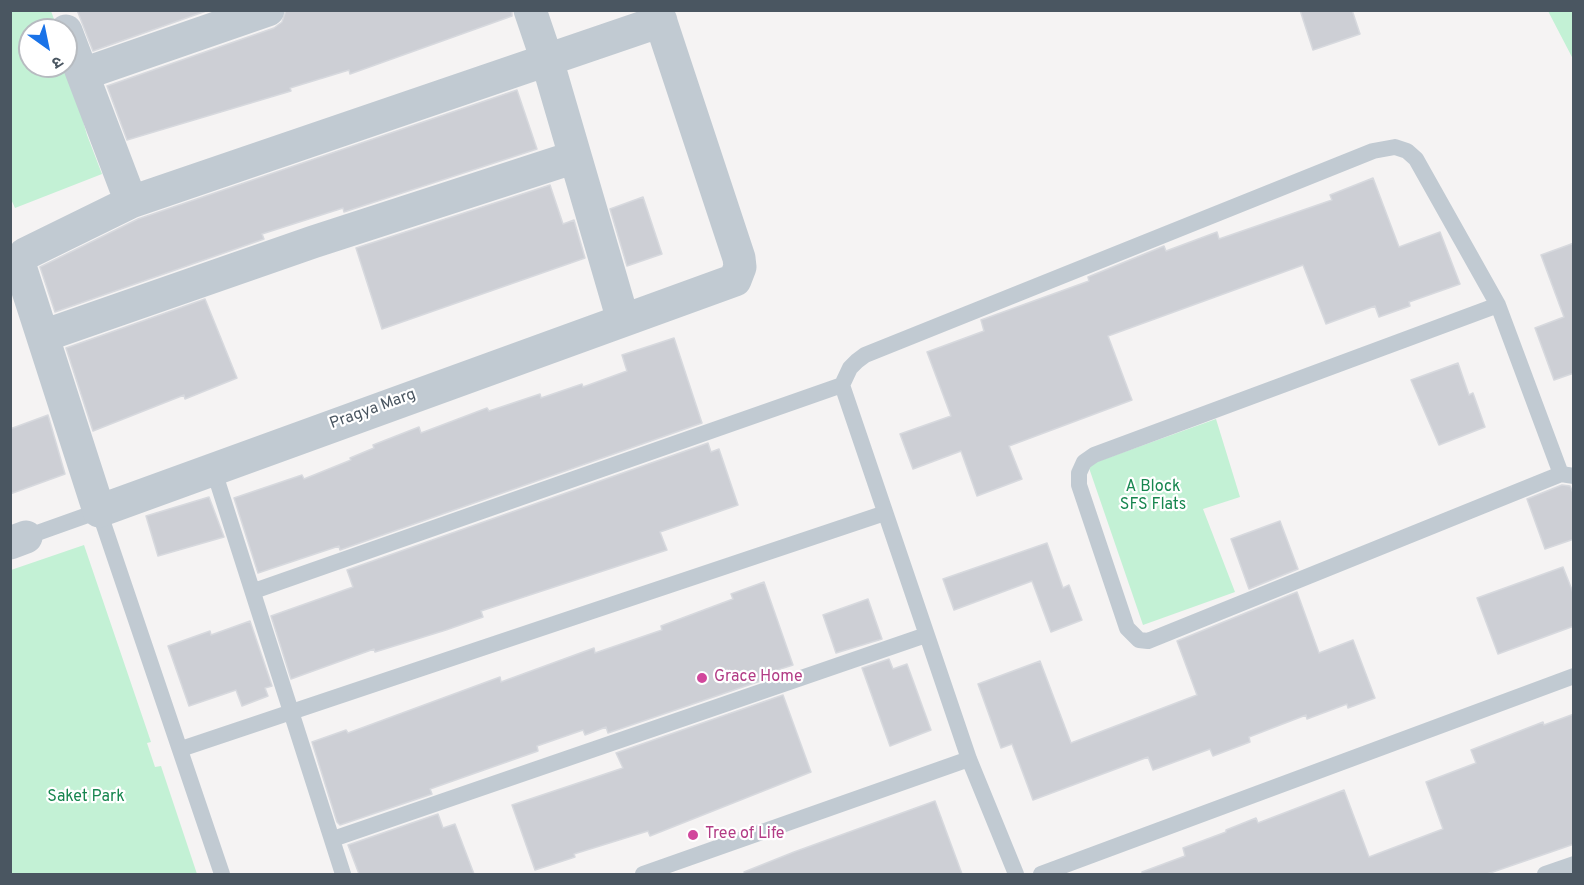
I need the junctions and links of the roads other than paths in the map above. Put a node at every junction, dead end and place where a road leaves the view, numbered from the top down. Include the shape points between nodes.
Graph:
1 (268, 10) edge
2 (530, 10) edge
3 (659, 16) edge
4 (547, 60) junction
5 (78, 61) edge
6 (83, 74) junction
7 (575, 157) junction
8 (131, 202) junction
9 (1498, 305) junction
10 (624, 320) junction
11 (43, 336) junction
12 (842, 385) junction
13 (213, 468) junction
14 (1567, 475) edge
15 (99, 511) junction
16 (885, 513) junction
17 (19, 540) edge
18 (254, 591) junction
19 (926, 635) junction
20 (1574, 676) edge
21 (292, 712) junction
22 (181, 749) junction
23 (969, 759) junction
24 (333, 839) junction
25 (1574, 864) edge
26 (222, 874) edge
27 (343, 874) edge
28 (643, 874) edge
29 (1016, 874) edge
30 (1041, 874) edge
31 (1545, 874) edge

1 - 6 street
2 - 4 street
3 - 4 street
3 - 10 street, Pragya Marg via 740,267 735,280
4 - 7 street
4 - 8 street
5 - 6 street
6 - 8 street
7 - 10 street
7 - 11 street
8 - 11 street via 28,251 21,258 19,263
9 - 12 lane via 1416,159 1407,150 1395,147 1373,151 865,355 850,368
9 - 14 lane
9 - 14 lane via 1084,462 1079,485 1127,628 1139,640 1148,641
10 - 13 street, Pragya Marg
11 - 15 street
12 - 16 lane
12 - 18 lane
13 - 15 street, Pragya Marg
13 - 18 lane
15 - 17 lane, Pragya Marg
15 - 22 lane
16 - 19 lane
16 - 21 lane
18 - 21 lane
19 - 23 lane
19 - 24 lane
20 - 30 lane
21 - 22 lane
21 - 24 lane
22 - 26 lane
23 - 28 lane
23 - 29 lane
24 - 27 lane
25 - 31 lane

